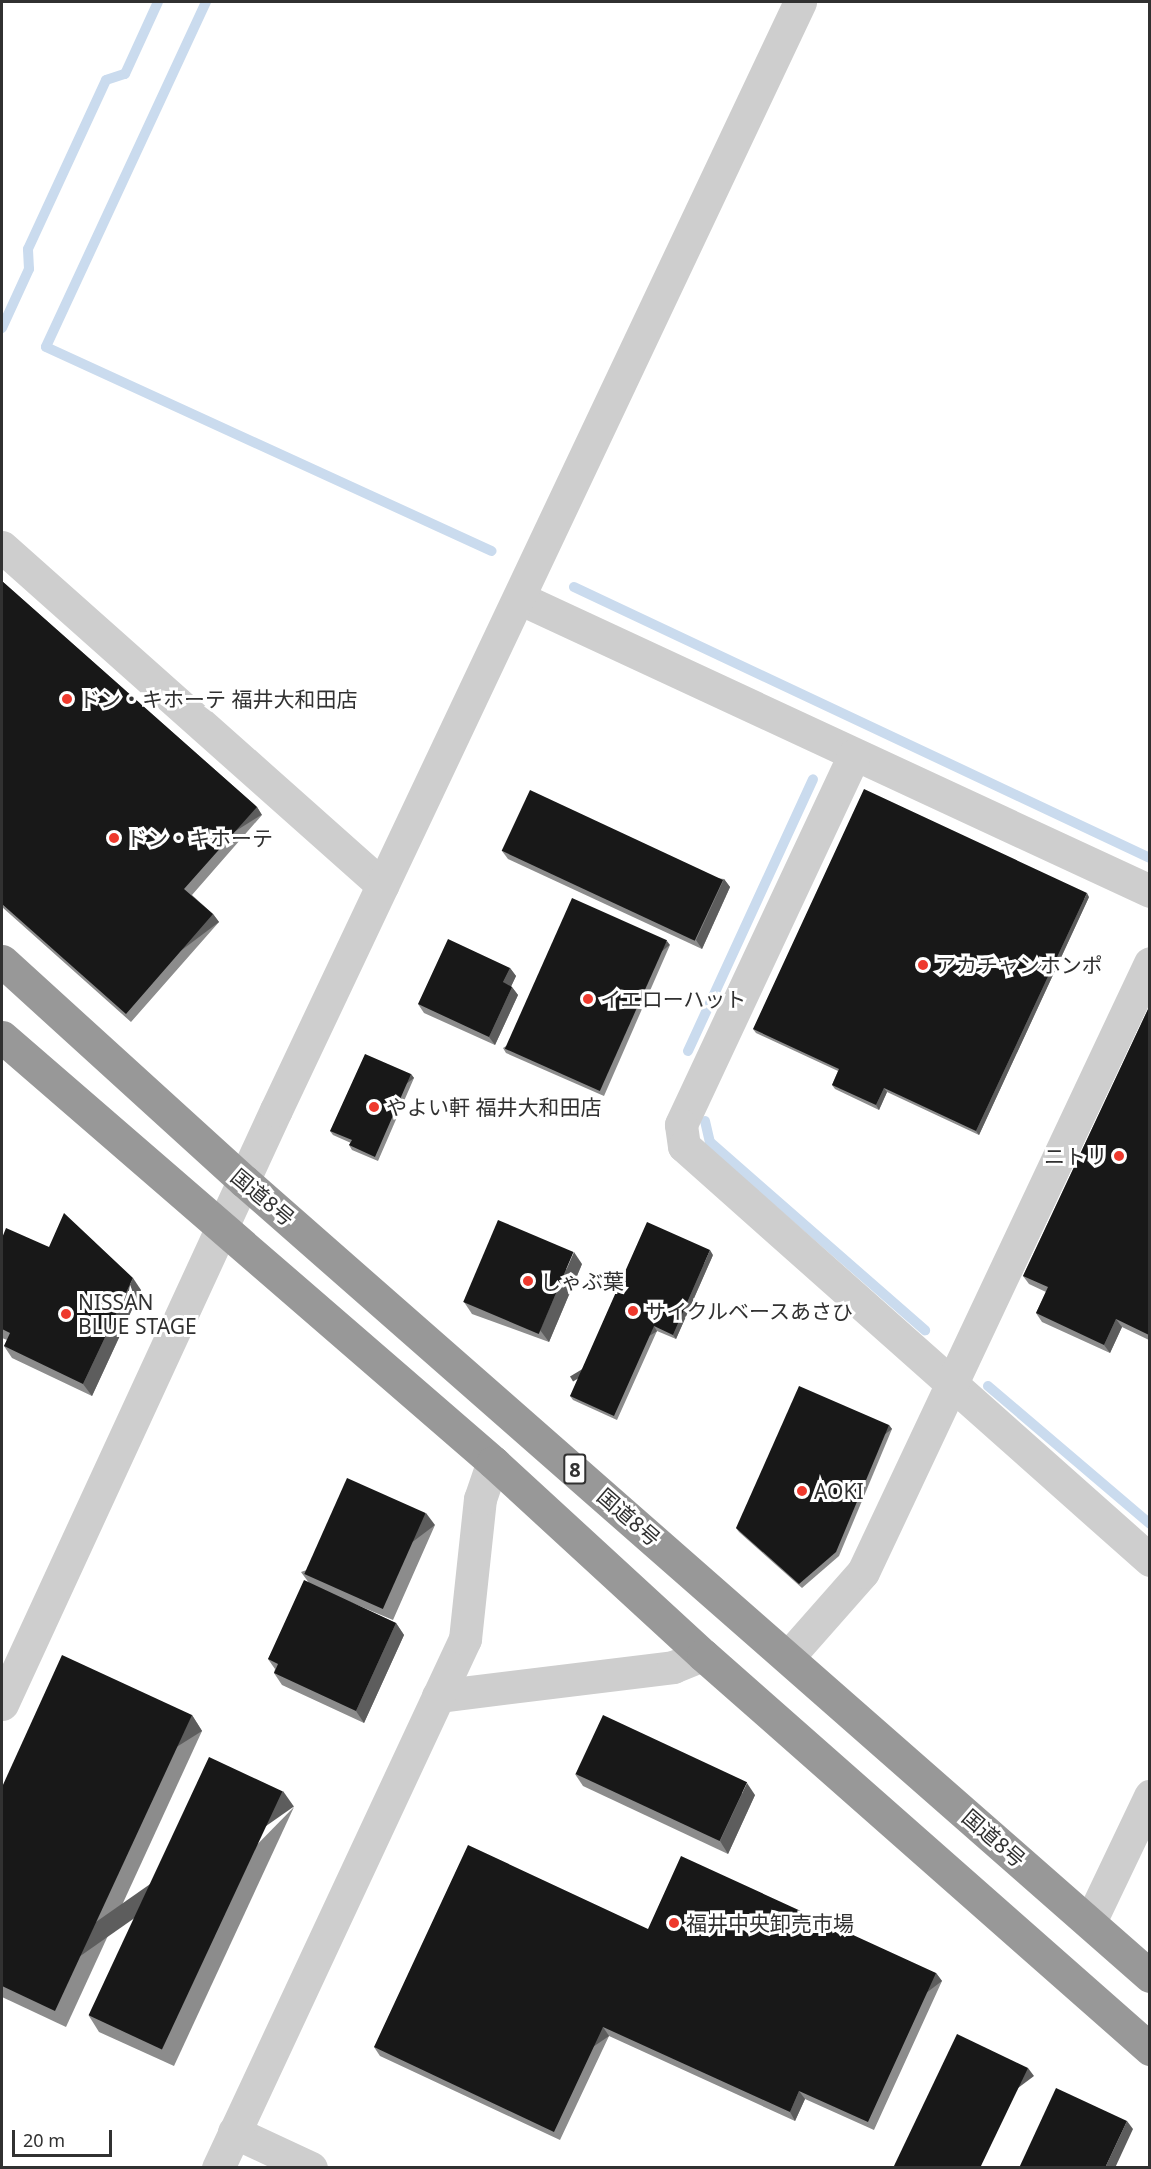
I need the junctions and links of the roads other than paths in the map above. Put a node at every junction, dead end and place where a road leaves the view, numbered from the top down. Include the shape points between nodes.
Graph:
1 (800, 2) edge
2 (2, 547) edge
3 (519, 598) junction
4 (854, 755) junction
5 (382, 885) junction
6 (1149, 891) edge
7 (2, 961) edge
8 (1149, 963) edge
9 (2, 1037) edge
10 (244, 1181) junction
11 (221, 1230) junction
12 (951, 1386) junction
13 (493, 1462) junction
14 (1149, 1560) edge
15 (703, 1655) junction
16 (788, 1657) junction
17 (438, 1696) junction
18 (2, 1704) edge
19 (1149, 1796) edge
20 (1090, 1922) junction
21 (1149, 1976) edge
22 (1149, 2049) edge
23 (234, 2132) junction
24 (218, 2168) edge
25 (311, 2168) edge

1 - 3 street
2 - 5 street
3 - 4 street
3 - 5 street
4 - 6 street
4 - 12 street via 681,1125 684,1146
5 - 10 street
7 - 10 highway, 国道8号 / 8
8 - 12 street
9 - 11 highway, 8
10 - 11 street
10 - 16 highway, 国道8号 / 8
11 - 13 highway, 8
11 - 18 street
12 - 14 street
12 - 16 street via 863,1572
13 - 15 highway, 8
13 - 17 street via 480,1499 465,1639
15 - 17 street via 673,1667
15 - 22 highway, 8
16 - 20 highway, 国道8号 / 8
17 - 23 street
19 - 20 street
20 - 21 highway, 国道8号 / 8
23 - 24 street
23 - 25 street

